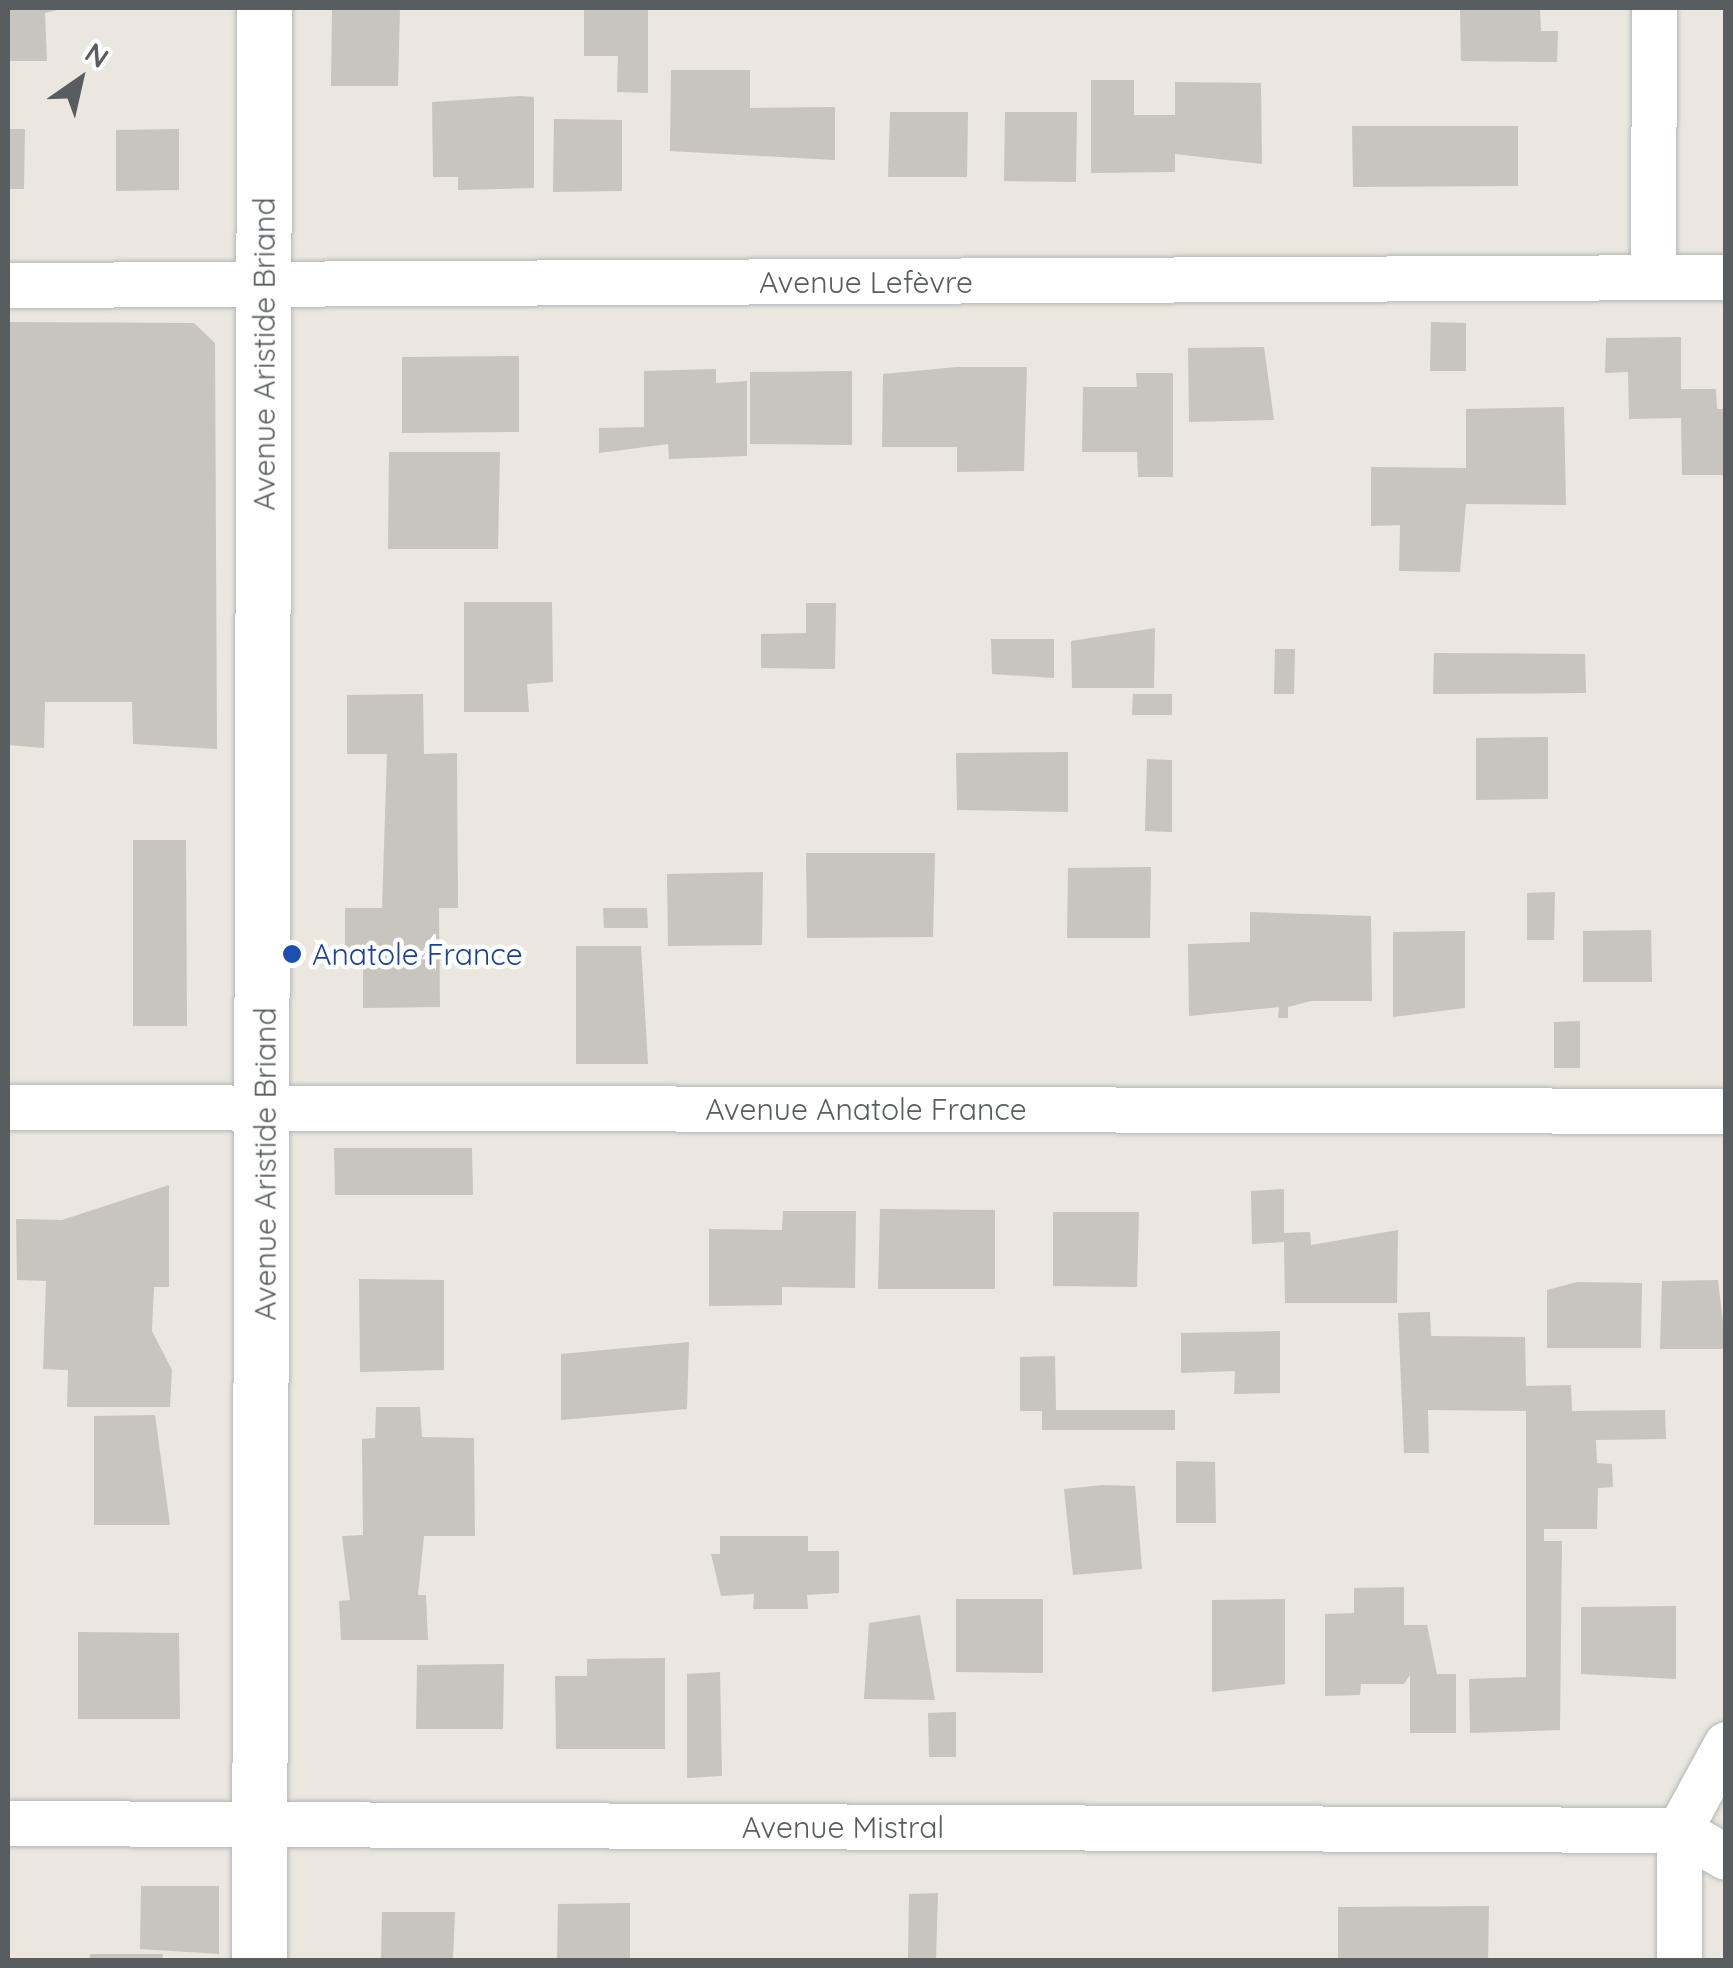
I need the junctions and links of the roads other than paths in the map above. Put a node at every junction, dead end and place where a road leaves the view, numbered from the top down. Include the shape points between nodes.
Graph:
1 (264, 8) edge
2 (1654, 8) edge
3 (1653, 277) junction
4 (1726, 277) edge
5 (8, 286) edge
6 (264, 287) junction
7 (266, 1105) junction
8 (8, 1107) edge
9 (1726, 1111) edge
10 (1726, 1744) edge
11 (8, 1824) edge
12 (260, 1825) junction
13 (1679, 1830) junction
14 (1726, 1857) edge
15 (258, 1960) edge
16 (1679, 1960) edge

1 - 6 street, Avenue Aristide Briand
2 - 3 street
3 - 4 street, Avenue Lefèvre
3 - 6 street, Avenue Lefèvre
5 - 6 street, Avenue Lefèvre
6 - 7 street, Avenue Aristide Briand
7 - 8 street, Avenue Anatole France
7 - 9 street, Avenue Anatole France
7 - 12 street, Avenue Aristide Briand
10 - 13 street
11 - 12 street, Avenue Mistral
12 - 13 street, Avenue Mistral
12 - 15 street, Avenue Aristide Briand
13 - 14 street
13 - 16 street

